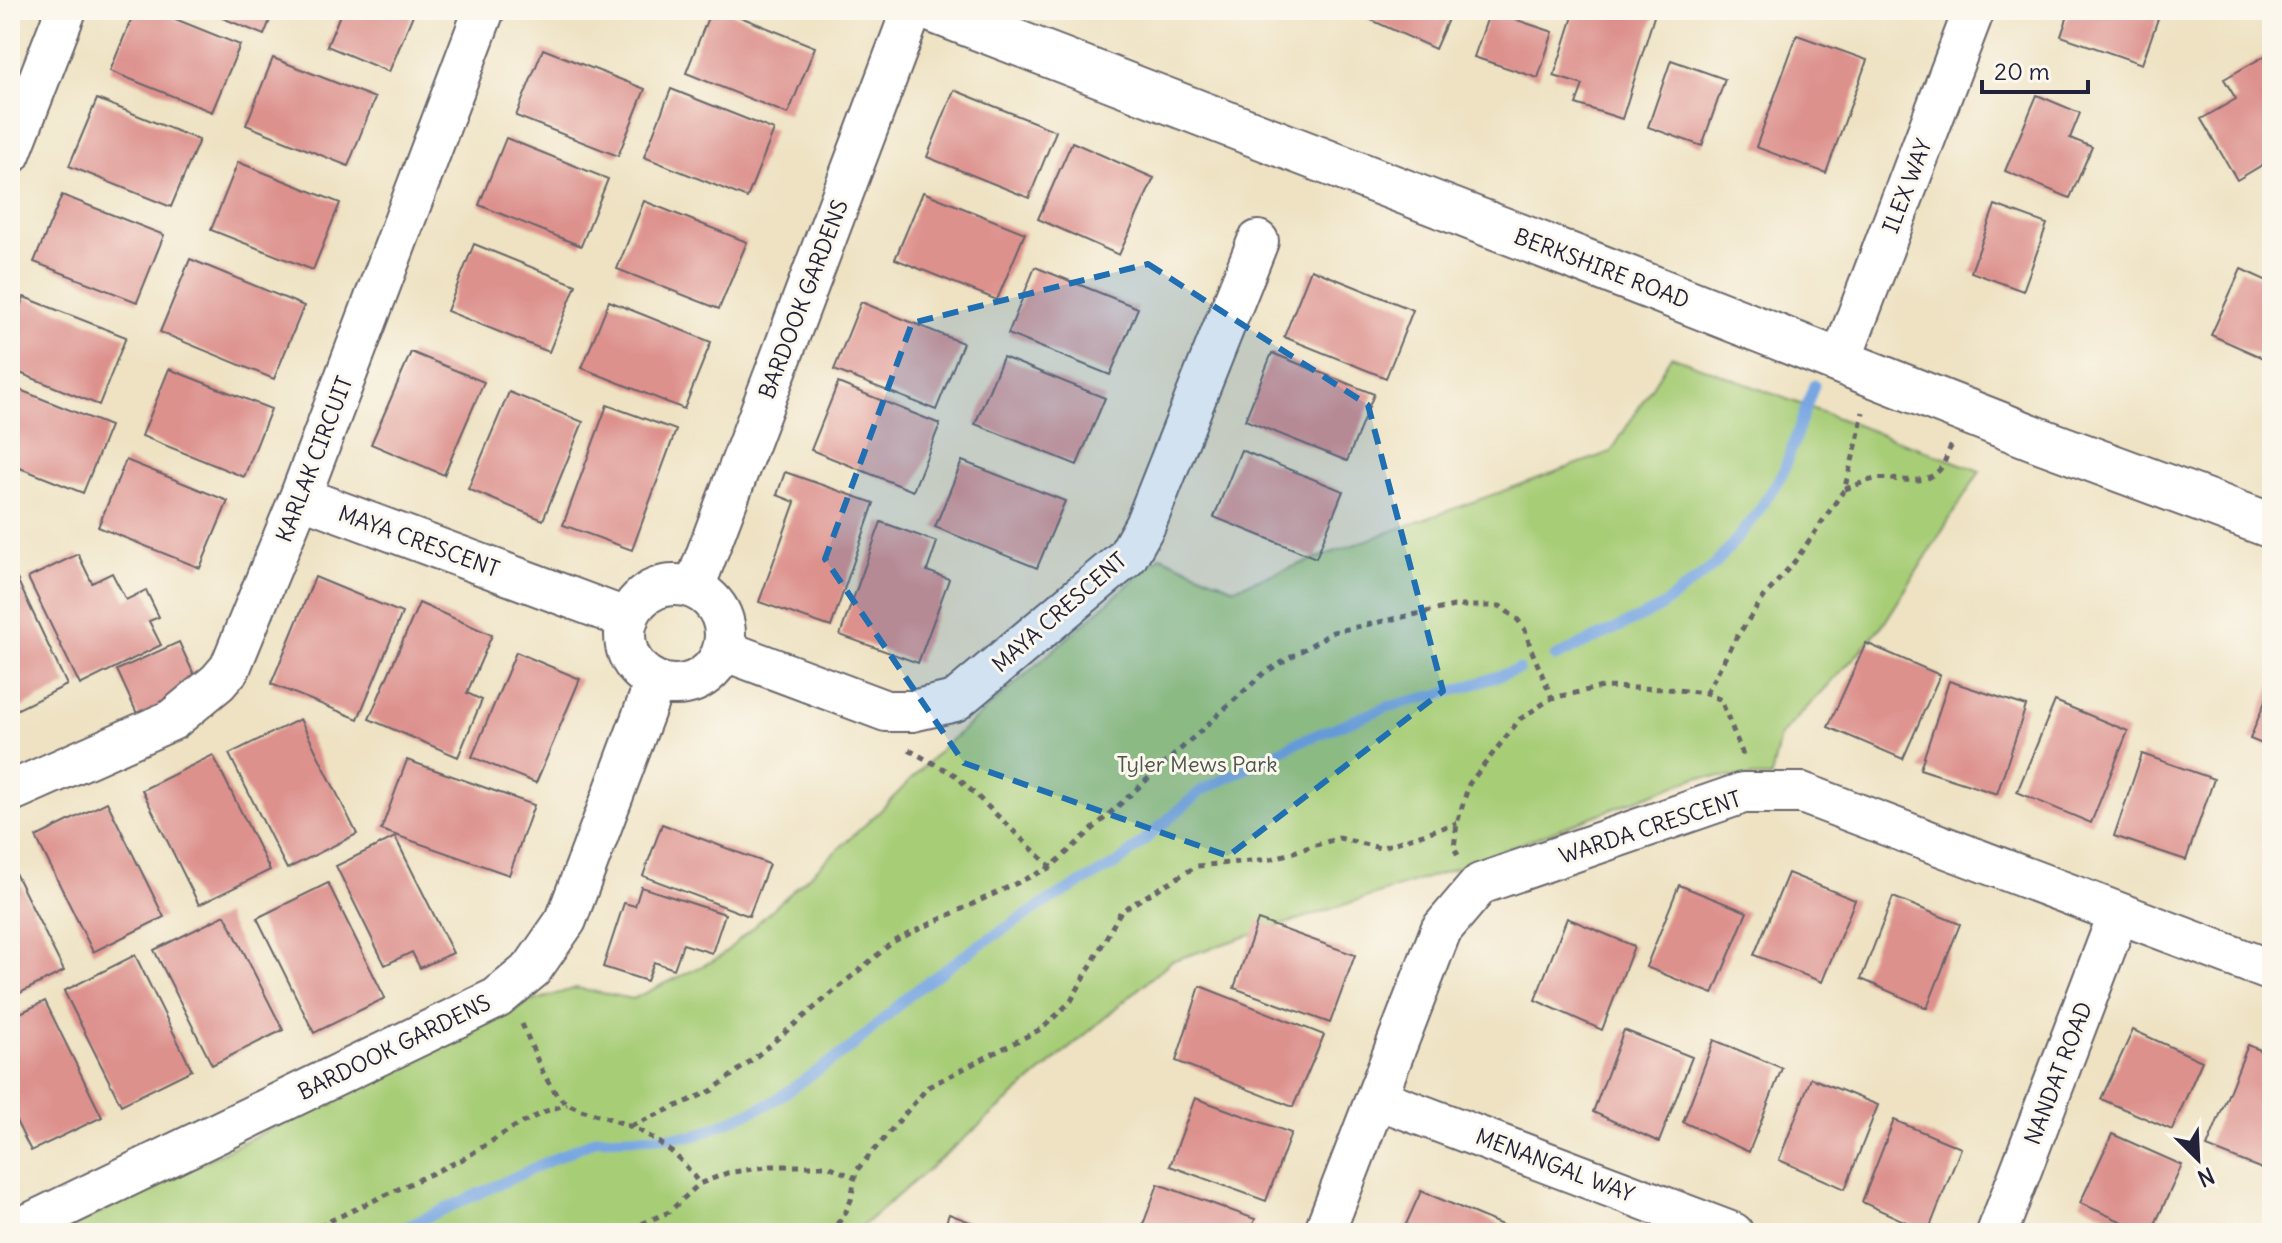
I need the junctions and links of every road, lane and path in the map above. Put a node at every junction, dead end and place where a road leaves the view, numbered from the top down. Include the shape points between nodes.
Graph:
1 (66, 10) edge
2 (484, 10) edge
3 (912, 10) edge
4 (932, 10) edge
5 (1974, 10) edge
6 (10, 154) edge
7 (1258, 241) dead end
8 (1859, 370) junction
9 (1955, 442) dead end
10 (1844, 490) junction
11 (300, 497) junction
12 (2272, 526) edge
13 (694, 588) junction
14 (628, 619) junction
15 (723, 650) junction
16 (653, 680) junction
17 (1706, 693) junction
18 (1552, 698) junction
19 (899, 745) dead end
20 (10, 792) edge
21 (1758, 793) junction
22 (1457, 823) junction
23 (1051, 867) junction
24 (1480, 884) junction
25 (2119, 913) junction
26 (2272, 971) edge
27 (506, 990) junction
28 (1376, 1098) junction
29 (567, 1104) junction
30 (631, 1126) junction
31 (855, 1178) junction
32 (699, 1184) junction
33 (10, 1233) edge
34 (309, 1233) edge
35 (620, 1233) edge
36 (829, 1233) edge
37 (1324, 1233) edge
38 (1733, 1233) edge
39 (1997, 1233) edge

1 - 6 street
2 - 11 street, KARLAK CIRCUIT
3 - 13 street, BARDOOK GARDENS
4 - 8 main road, BERKSHIRE ROAD
5 - 8 street, ILEX WAY
7 - 15 street, MAYA CRESCENT via 1145,525 1127,557 955,701 886,711
8 - 10 path via 1864,403
8 - 12 main road, BERKSHIRE ROAD
9 - 10 path via 1941,468 1930,476 1872,480
10 - 17 path via 1736,638
11 - 14 street, MAYA CRESCENT
11 - 20 street, KARLAK CIRCUIT via 241,644 218,682 172,720
13 - 14 street via 678,585 647,593
13 - 15 street via 707,596 724,621
14 - 16 street via 626,648 641,672
15 - 16 street via 715,665 687,684
16 - 27 street, BARDOOK GARDENS via 566,920 532,969
17 - 18 path via 1602,687
17 - 21 path via 1721,700
18 - 22 path via 1520,719 1469,784
18 - 23 path via 1525,630 1500,606 1454,606 1333,632 1264,673
19 - 23 path via 955,775
21 - 24 street, WARDA CRESCENT via 1743,793
21 - 25 street, WARDA CRESCENT via 1802,793
22 - 24 path via 1454,848
22 - 31 path via 1380,848 1339,838 1271,859 1197,866 1121,911 1071,1001 1043,1028 928,1087
23 - 30 path via 894,941 711,1091
24 - 28 street via 1441,930
25 - 26 street, WARDA CRESCENT
25 - 39 street, NANDAT ROAD
27 - 29 path via 552,1088
27 - 33 street, BARDOOK GARDENS
28 - 37 street
28 - 38 street, MENANGAL WAY
29 - 30 path
29 - 34 path
30 - 32 path via 669,1148
31 - 32 path via 829,1166 772,1166
31 - 36 path via 844,1216
32 - 35 path via 669,1212

